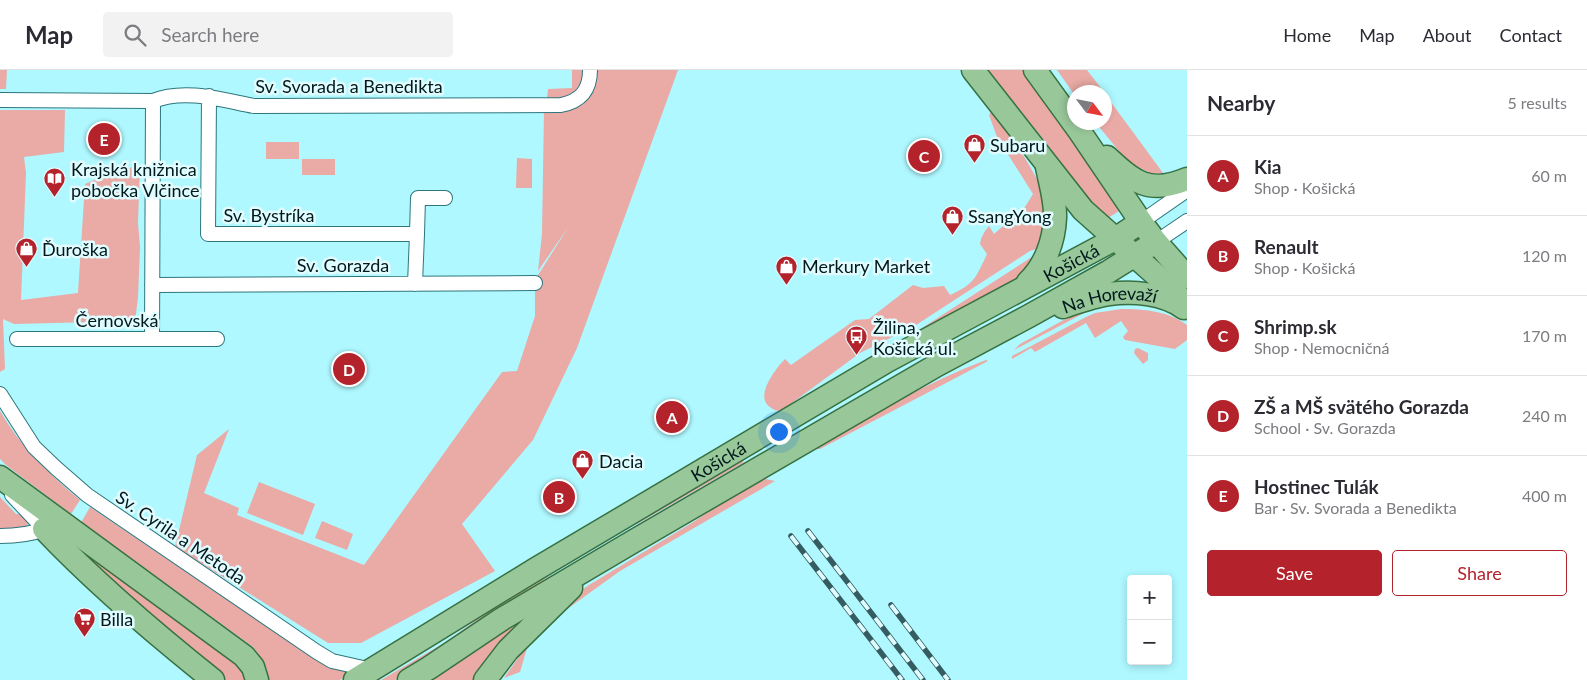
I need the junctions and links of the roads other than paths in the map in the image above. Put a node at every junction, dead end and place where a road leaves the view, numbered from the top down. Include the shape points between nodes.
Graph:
1 (590, 70) edge
2 (973, 70) edge
3 (1035, 70) edge
4 (209, 96) junction
5 (0, 100) edge
6 (153, 101) junction
7 (1080, 132) junction
8 (1047, 166) junction
9 (1187, 179) edge
10 (1187, 190) edge
11 (446, 198) dead end
12 (1187, 221) edge
13 (1141, 222) junction
14 (417, 234) junction
15 (1115, 239) junction
16 (1156, 242) junction
17 (1134, 255) junction
18 (1187, 277) edge
19 (535, 283) dead end
20 (415, 284) junction
21 (152, 285) junction
22 (1021, 290) junction
23 (1187, 304) edge
24 (1187, 310) edge
25 (1029, 316) junction
26 (17, 338) dead end
27 (152, 339) junction
28 (217, 339) dead end
29 (0, 394) edge
30 (768, 447) junction
31 (0, 477) edge
32 (0, 481) edge
33 (620, 519) junction
34 (44, 529) junction
35 (0, 536) edge
36 (634, 541) junction
37 (600, 561) junction
38 (363, 675) edge
39 (213, 680) edge
40 (257, 680) edge
41 (409, 680) edge
42 (485, 680) edge

1 - 4 street, Sv. Svorada a Benedikta via 590,82 584,92 578,99 561,106 258,106
2 - 8 main road, Na Horevaží
3 - 7 main road
4 - 6 street, Sv. Svorada a Benedikta via 163,96
4 - 14 street, Sv. Bystríka via 208,234
5 - 6 street, Sv. Svorada a Benedikta
6 - 21 street, Černovská
7 - 9 main road via 1126,174 1146,186 1173,185
7 - 13 main road
8 - 15 main road, Na Horevaží via 1083,210
8 - 22 main road via 1055,216 1053,238 1043,262
10 - 13 street
11 - 14 street via 418,198
12 - 16 street
13 - 15 main road, Košická
13 - 16 main road
14 - 20 street
15 - 17 main road, Na Horevaží
15 - 22 main road, Košická
16 - 17 main road, Košická
16 - 18 main road
17 - 23 main road, Na Horevaží
17 - 25 main road, Košická
19 - 20 street, Sv. Gorazda
20 - 21 street, Sv. Gorazda
21 - 27 street, Černovská
22 - 30 main road, Košická via 887,360
24 - 25 main road, Na Horevaží via 1162,298 1127,293 1107,294
25 - 30 main road, Košická via 937,365
26 - 27 street, Černovská
27 - 28 street, Černovská
29 - 38 street, Sv. Cyrila a Metoda via 34,446 92,499 317,652
30 - 33 main road, Košická
30 - 36 main road, Košická
31 - 40 main road via 244,656 253,667
32 - 34 street
33 - 36 street
33 - 38 main road, Košická
34 - 35 street via 32,534
34 - 39 main road via 135,615
36 - 37 main road, Košická
37 - 41 main road, Košická via 502,619
37 - 42 main road via 508,650

